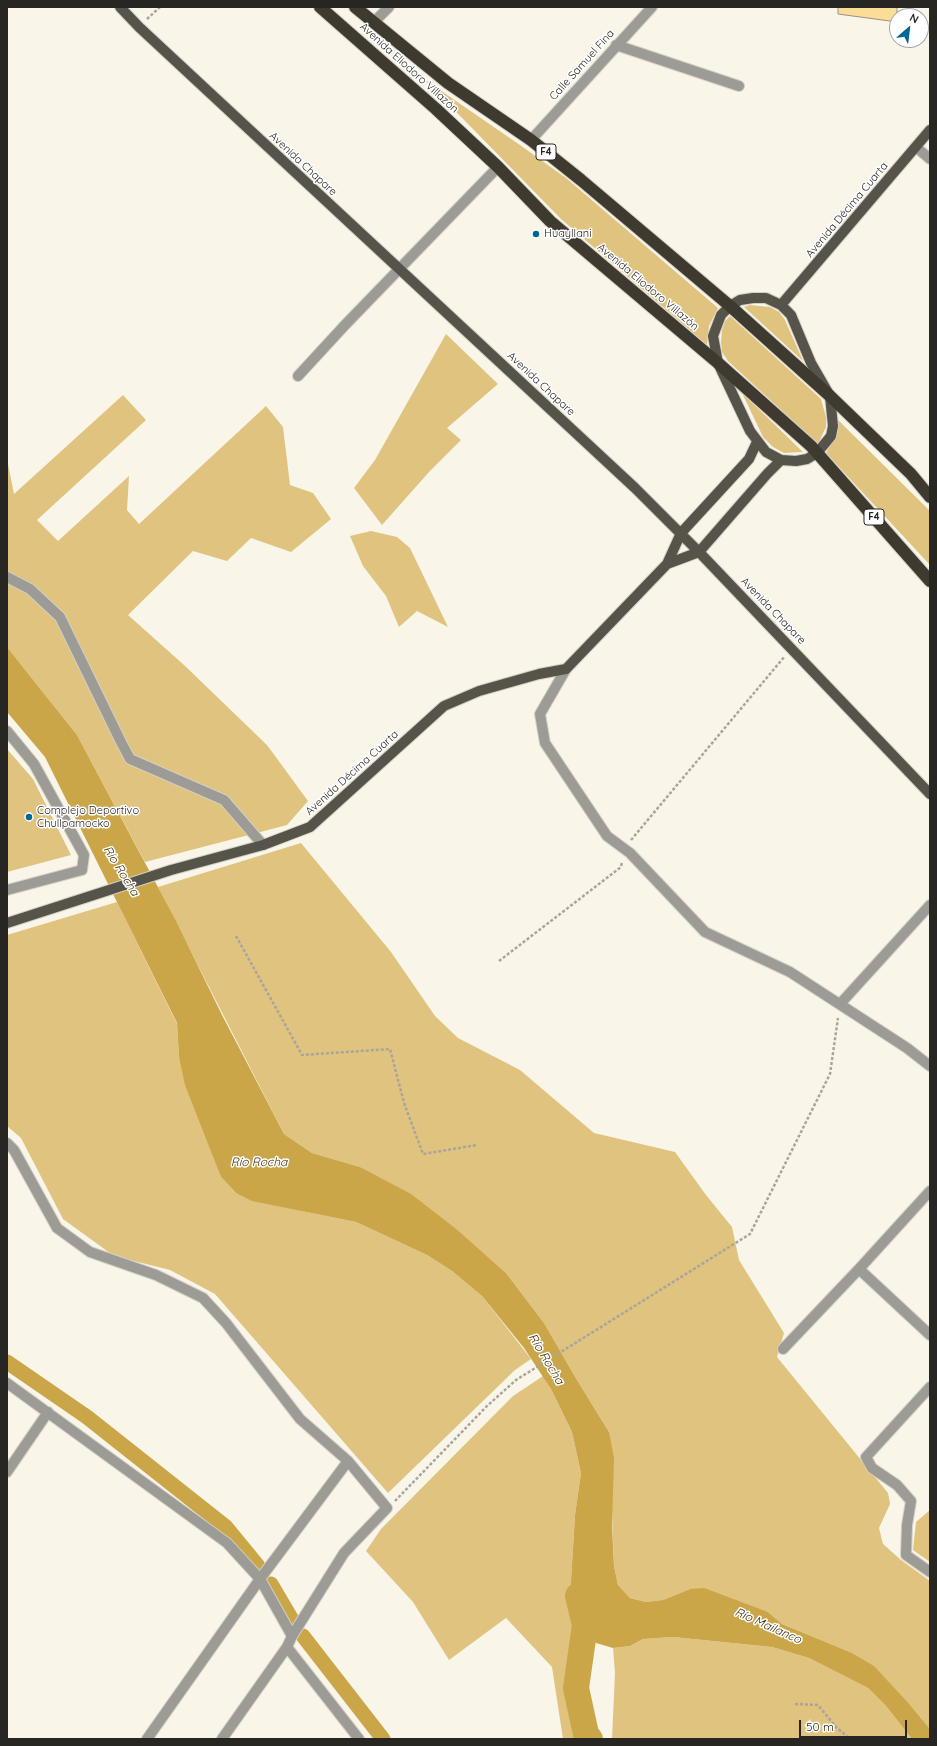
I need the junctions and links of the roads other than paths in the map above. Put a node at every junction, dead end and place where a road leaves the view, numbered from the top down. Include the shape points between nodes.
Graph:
1 (120, 7) edge
2 (320, 7) edge
3 (355, 7) edge
4 (389, 7) edge
5 (652, 7) edge
6 (374, 22) junction
7 (616, 45) junction
8 (739, 86) dead end
9 (930, 130) edge
10 (531, 140) junction
11 (916, 148) junction
12 (930, 159) edge
13 (498, 167) junction
14 (400, 270) junction
15 (781, 305) junction
16 (730, 306) junction
17 (718, 363) junction
18 (298, 376) dead end
19 (830, 396) junction
20 (757, 442) junction
21 (817, 453) junction
22 (781, 460) junction
23 (930, 497) edge
24 (681, 534) junction
25 (699, 552) junction
26 (667, 564) junction
27 (7, 577) edge
28 (930, 581) edge
29 (566, 669) junction
30 (7, 731) edge
31 (930, 794) edge
32 (262, 845) junction
33 (7, 890) edge
34 (930, 905) edge
35 (7, 923) edge
36 (840, 1004) junction
37 (930, 1066) edge
38 (7, 1143) edge
39 (930, 1191) edge
40 (860, 1269) junction
41 (930, 1335) edge
42 (783, 1349) dead end
43 (7, 1383) edge
44 (930, 1387) edge
45 (48, 1412) junction
46 (348, 1461) junction
47 (7, 1472) edge
48 (930, 1572) edge
49 (260, 1579) junction
50 (292, 1636) junction
51 (287, 1648) junction
52 (353, 1736) edge
53 (147, 1739) edge
54 (222, 1739) edge

1 - 14 main road, Avenida Chapare via 138,27
2 - 13 highway, Avenida Eliodoro Villazón / F4
3 - 6 highway, Avenida Eliodoro Villazón / F4
4 - 6 street
5 - 7 street, Calle Samuel Fina
6 - 10 highway, Avenida Eliodoro Villazón / F4 via 448,83
7 - 8 street
7 - 10 street, Calle Samuel Fina
9 - 11 main road, Avenida Décima Cuarta
10 - 16 highway, Avenida Eliodoro Villazón / F4
11 - 12 street
11 - 15 main road, Avenida Décima Cuarta
13 - 14 street
13 - 17 highway, Avenida Eliodoro Villazón / F4 via 550,221
14 - 18 street
14 - 24 main road, Avenida Chapare via 636,488
15 - 16 main road via 766,298 753,298 740,300
15 - 19 main road via 791,315 811,363
16 - 17 main road via 716,325 713,336
16 - 19 highway, Avenida Eliodoro Villazón / F4
17 - 20 main road
17 - 21 highway, Avenida Eliodoro Villazón / F4
19 - 21 main road via 833,426 830,436
19 - 23 highway, Avenida Eliodoro Villazón / F4 via 911,474
20 - 22 main road via 766,452
20 - 24 main road via 750,459
21 - 22 main road via 807,459
21 - 28 highway, Avenida Eliodoro Villazón / F4
22 - 25 main road
24 - 25 main road, Avenida Chapare
24 - 26 main road
25 - 26 main road
25 - 31 main road, Avenida Chapare
26 - 29 main road
27 - 32 street via 30,589 60,617 130,758 224,800
29 - 32 main road, Avenida Décima Cuarta via 479,691 444,706 310,827
29 - 36 street via 540,714 545,743 607,836 624,849 705,932 790,972
30 - 33 street via 34,764 84,855 82,870
32 - 35 main road, Avenida Décima Cuarta via 170,870
34 - 36 street
36 - 37 street
38 - 46 street via 14,1150 57,1228 90,1252 156,1275 203,1298 226,1323 300,1419
39 - 40 street
40 - 41 street
40 - 42 street
43 - 45 street
44 - 48 street via 866,1457 872,1468 897,1485 912,1501 907,1525 906,1555
45 - 47 street
45 - 49 street via 227,1543
46 - 49 street
46 - 50 street via 387,1508 344,1553
49 - 50 street
49 - 53 street
50 - 51 street
51 - 52 street
51 - 54 street

